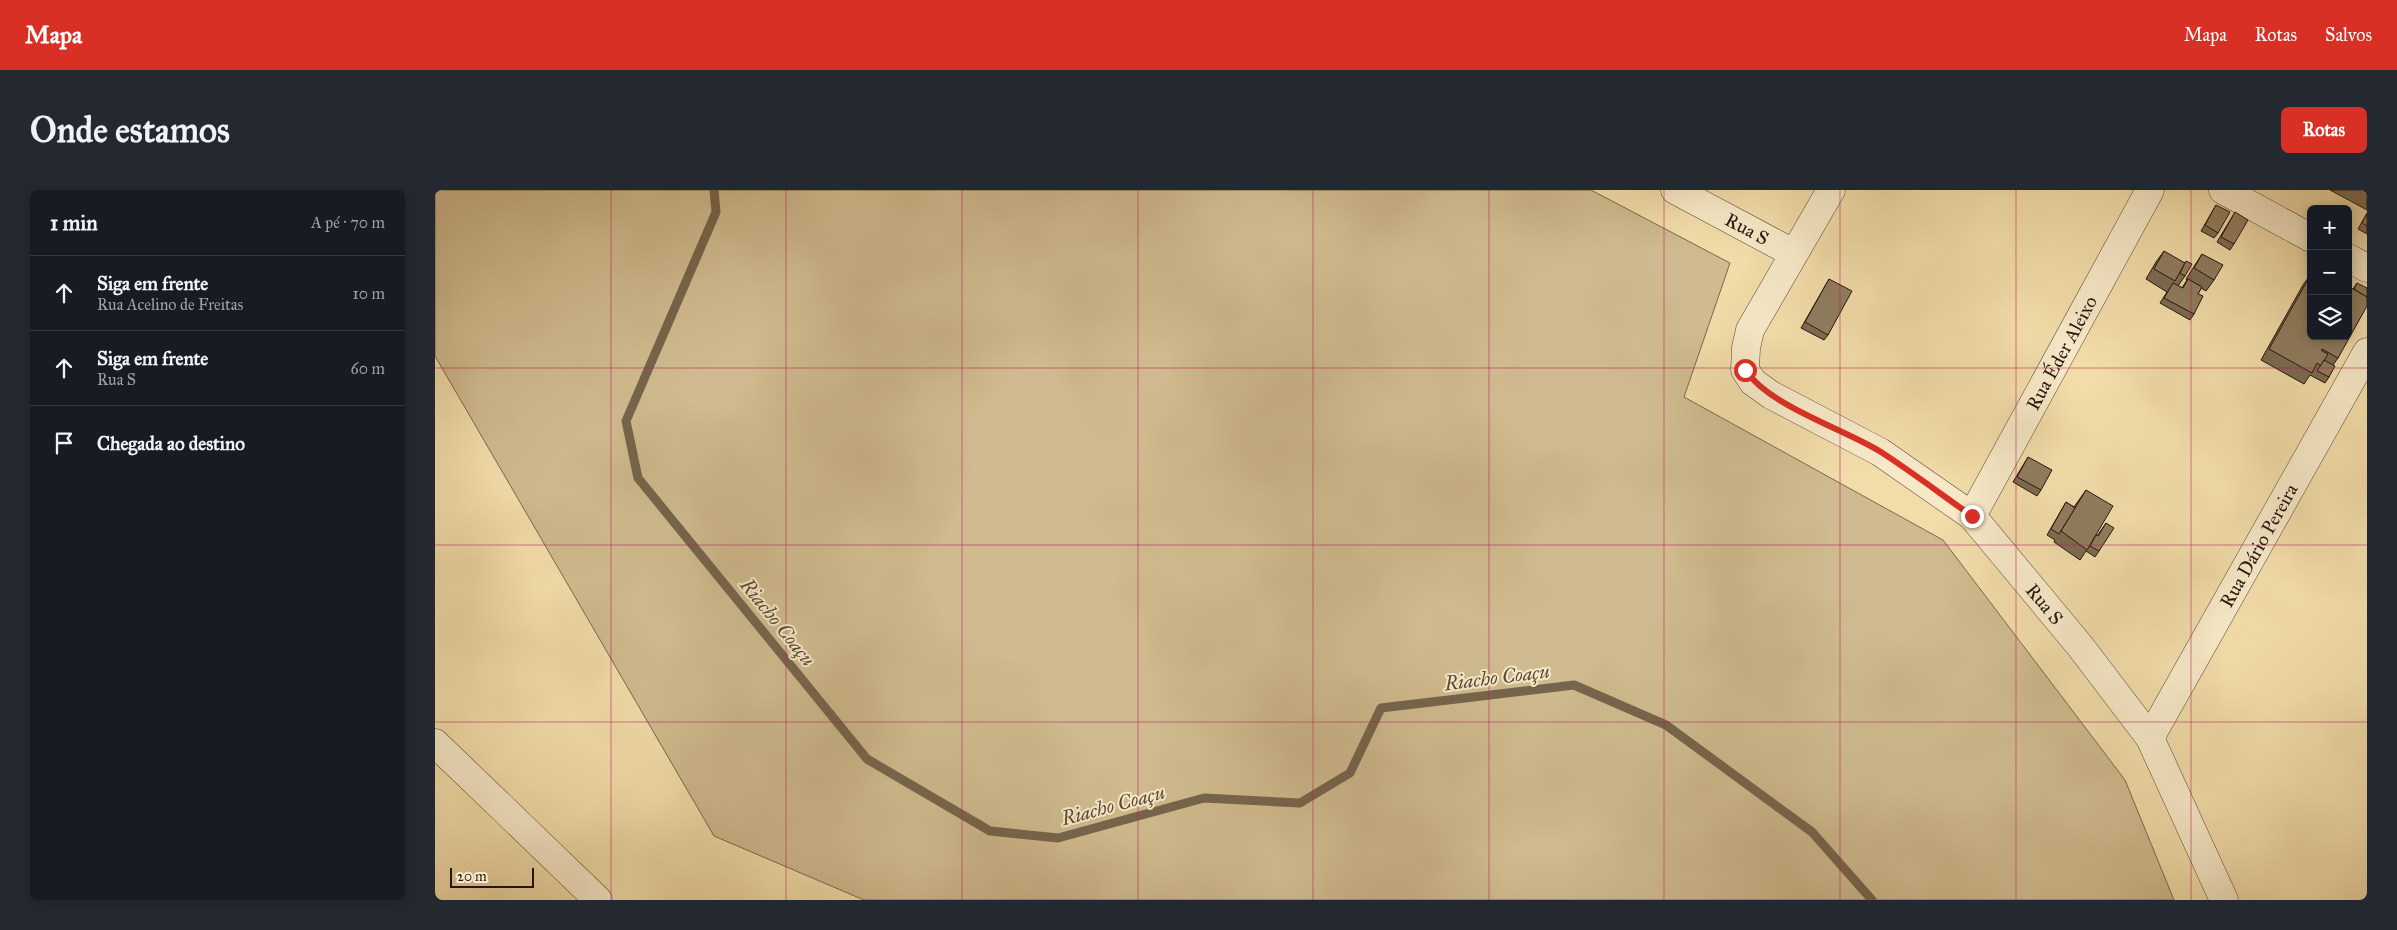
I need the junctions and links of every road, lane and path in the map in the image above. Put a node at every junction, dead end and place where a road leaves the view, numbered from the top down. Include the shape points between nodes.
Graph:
1 (1675, 190) edge
2 (1831, 190) edge
3 (2150, 190) edge
4 (2223, 190) edge
5 (2307, 236) edge
6 (1793, 254) junction
7 (2352, 260) edge
8 (2367, 268) edge
9 (2367, 352) edge
10 (1972, 516) junction
11 (2150, 738) junction
12 (435, 743) edge
13 (598, 900) edge
14 (2224, 900) edge

1 - 6 street, Rua S
2 - 6 street, Rua S
3 - 10 street, Rua Éder Aleixo
4 - 5 street
6 - 10 street, Rua S via 1750,330 1745,370 1753,382 1771,395 1880,452
7 - 8 street
9 - 11 street, Rua Dário Pereira
10 - 11 street, Rua S via 2080,646
11 - 14 street, Rua S
12 - 13 street

